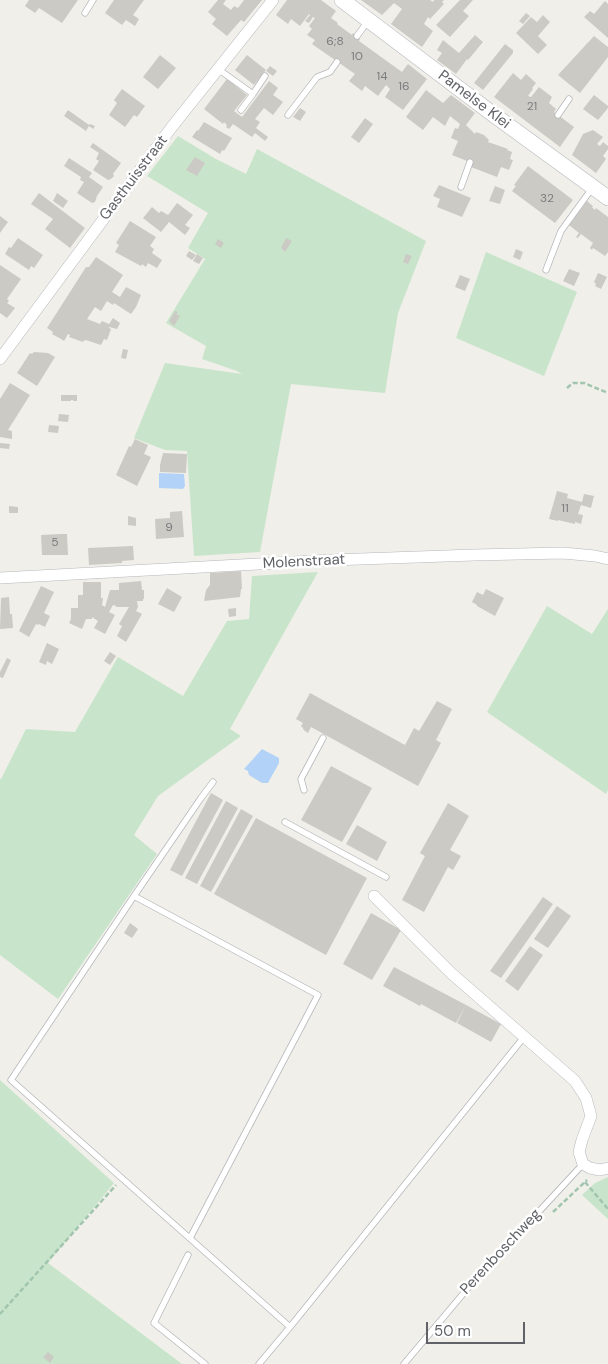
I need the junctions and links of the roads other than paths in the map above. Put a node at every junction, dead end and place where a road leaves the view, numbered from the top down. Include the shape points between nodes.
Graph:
1 (93, 0) edge
2 (273, 0) edge
3 (342, 0) edge
4 (85, 13) dead end
5 (368, 21) junction
6 (357, 36) dead end
7 (337, 62) dead end
8 (218, 69) junction
9 (265, 76) dead end
10 (253, 94) junction
11 (569, 99) dead end
12 (241, 110) dead end
13 (288, 115) dead end
14 (558, 115) dead end
15 (470, 162) dead end
16 (461, 187) dead end
17 (593, 187) junction
18 (608, 198) edge
19 (546, 270) dead end
20 (0, 359) edge
21 (608, 559) edge
22 (0, 578) edge
23 (323, 738) dead end
24 (213, 782) dead end
25 (304, 790) dead end
26 (285, 822) dead end
27 (386, 877) dead end
28 (134, 896) junction
29 (374, 896) dead end
30 (524, 1037) junction
31 (583, 1164) junction
32 (608, 1168) edge
33 (190, 1238) junction
34 (188, 1255) dead end
35 (290, 1327) junction
36 (205, 1364) edge
37 (259, 1364) edge
38 (404, 1364) edge

1 - 4 lane
2 - 8 street, Gasthuisstraat
3 - 5 main road, Pamelse Klei
5 - 6 lane
5 - 17 main road, Pamelse Klei
7 - 13 lane via 330,72 317,77
8 - 10 lane
8 - 20 street, Gasthuisstraat
9 - 10 lane
10 - 12 lane
11 - 14 lane
15 - 16 lane
17 - 18 main road, Pamelse Klei
17 - 19 lane via 561,231
21 - 22 street, Molenstraat via 563,553 474,555
23 - 25 lane via 301,779
24 - 28 lane
26 - 27 lane
28 - 33 lane via 11,1080
28 - 33 lane via 318,995
29 - 30 street via 452,973
30 - 31 street via 575,1081 586,1098 591,1116 579,1152
30 - 35 lane
31 - 32 street via 600,1170
31 - 38 lane via 468,1288
33 - 35 lane
34 - 36 lane via 154,1323
35 - 37 lane

